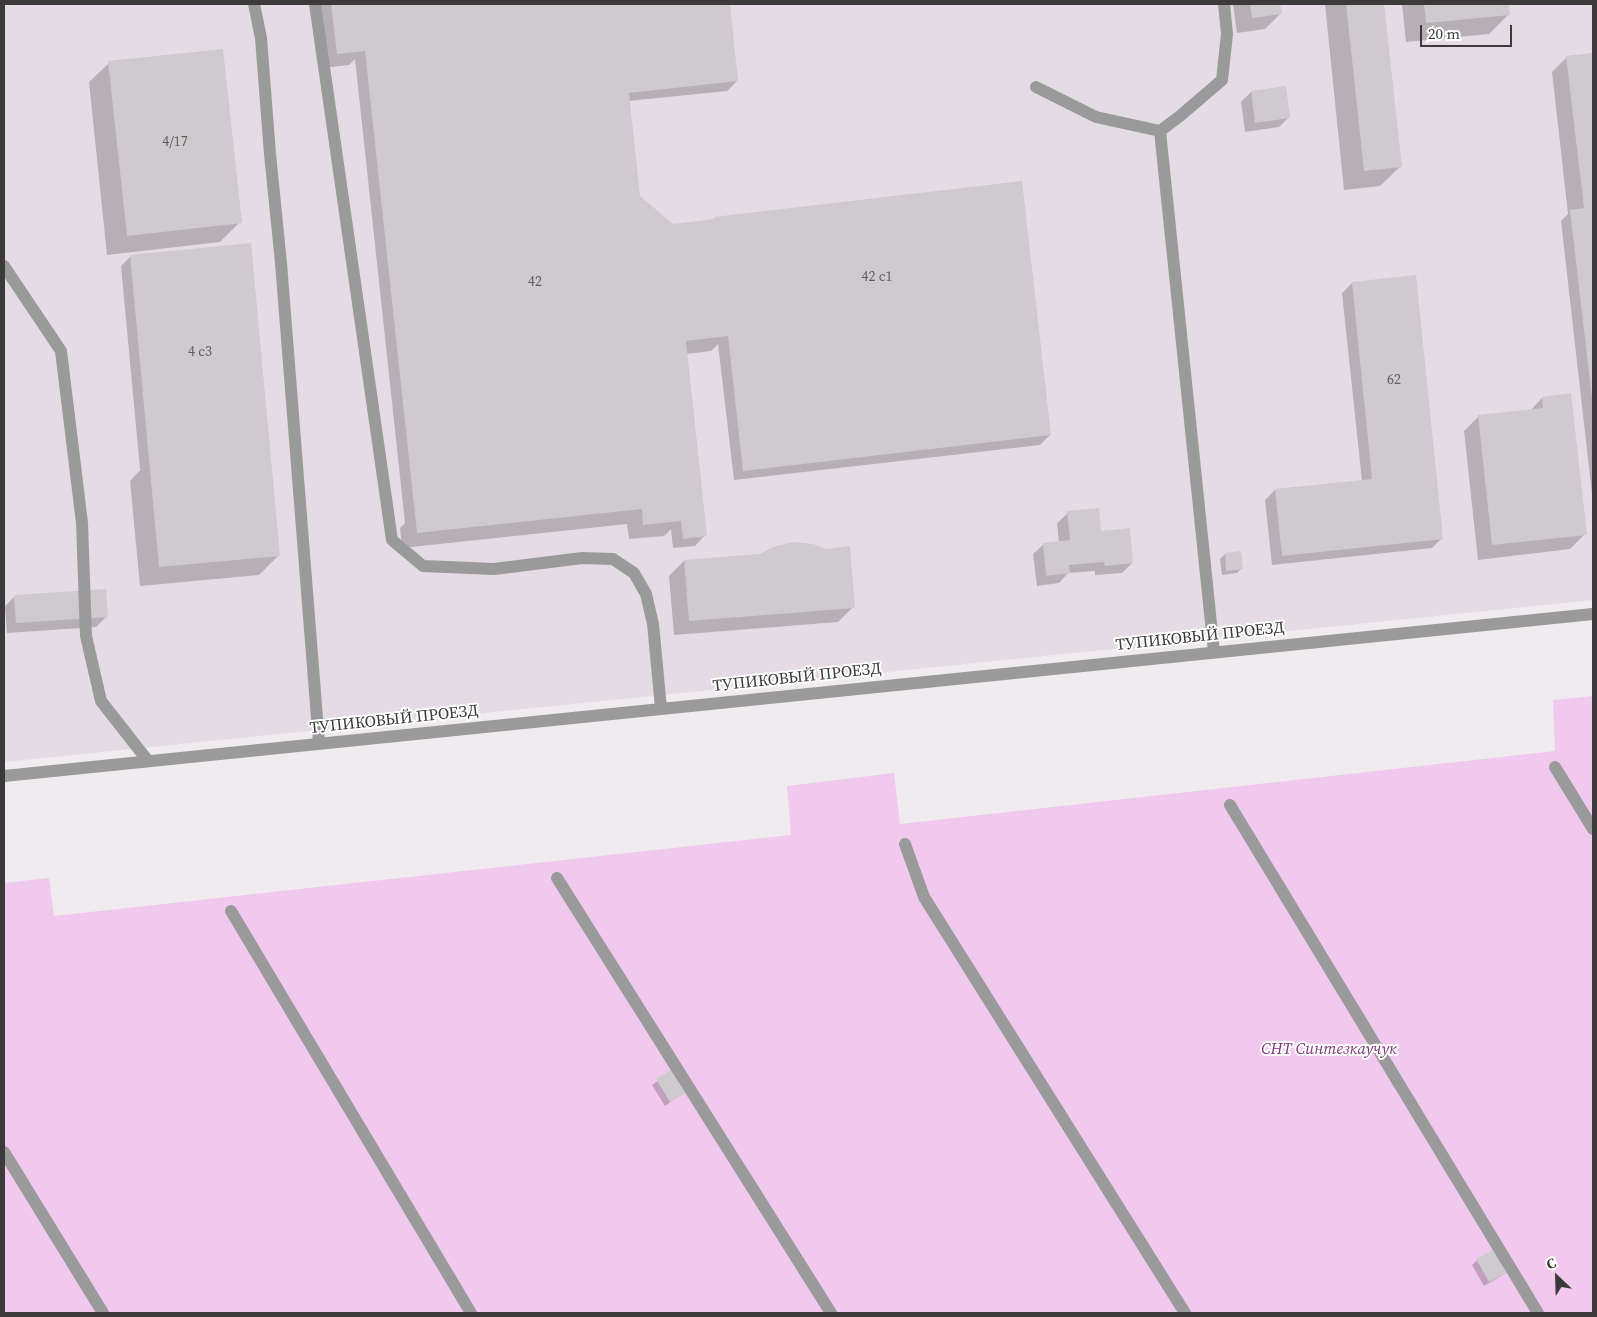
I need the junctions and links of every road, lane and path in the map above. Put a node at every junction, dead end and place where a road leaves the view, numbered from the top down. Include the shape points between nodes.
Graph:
1 (254, 4) edge
2 (315, 4) edge
3 (1224, 4) edge
4 (1036, 87) dead end
5 (1160, 131) junction
6 (4, 266) edge
7 (1593, 614) edge
8 (1214, 652) junction
9 (661, 708) junction
10 (319, 744) junction
11 (148, 761) junction
12 (1555, 767) dead end
13 (4, 776) edge
14 (1230, 806) dead end
15 (1593, 829) edge
16 (905, 844) dead end
17 (557, 878) dead end
18 (231, 911) dead end
19 (4, 1152) edge
20 (102, 1313) edge
21 (471, 1313) edge
22 (831, 1313) edge
23 (1185, 1313) edge
24 (1538, 1313) edge

1 - 10 street via 261,38 281,264
2 - 9 street via 392,540 423,566 494,569 582,558 613,559 634,573 646,594 653,624
3 - 5 street via 1227,34 1222,80
4 - 5 street via 1096,117
5 - 8 street
6 - 11 street via 61,351 82,523 86,636 101,701
7 - 8 street, ТУПИКОВЫЙ ПРОЕЗД
8 - 9 street, ТУПИКОВЫЙ ПРОЕЗД
9 - 10 street, ТУПИКОВЫЙ ПРОЕЗД
10 - 11 street, ТУПИКОВЫЙ ПРОЕЗД
11 - 13 street, ТУПИКОВЫЙ ПРОЕЗД
12 - 15 street
14 - 24 street
16 - 23 street via 924,897
17 - 22 street
18 - 21 street
19 - 20 street

